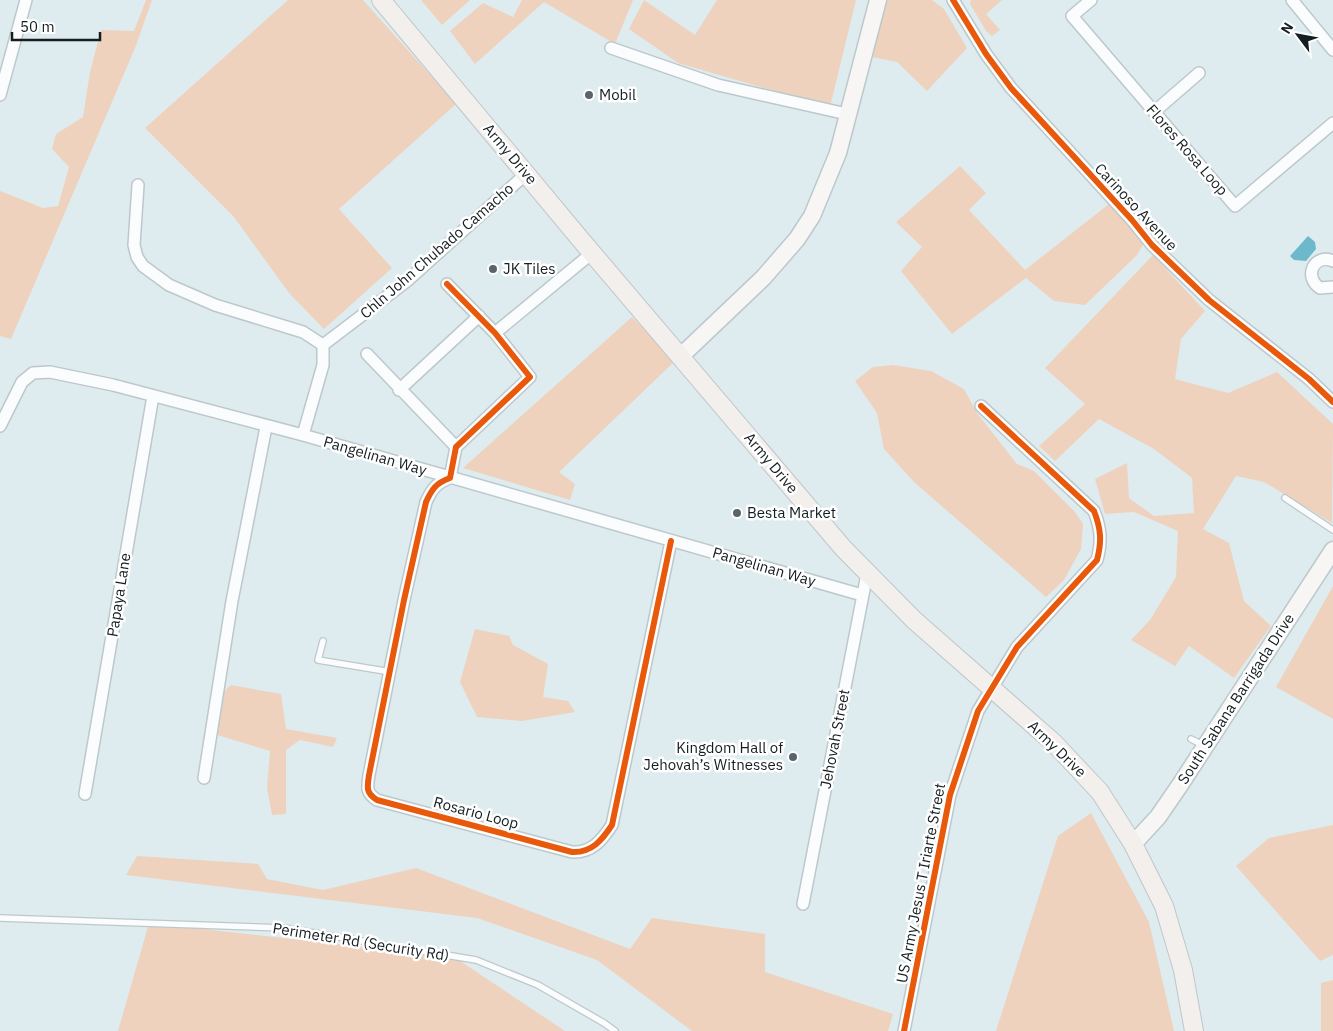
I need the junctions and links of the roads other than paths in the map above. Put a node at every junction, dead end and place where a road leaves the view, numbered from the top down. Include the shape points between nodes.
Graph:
1 (26, 0) edge
2 (381, 0) edge
3 (878, 0) edge
4 (953, 0) edge
5 (1091, 0) edge
6 (1292, 0) edge
7 (611, 48) dead end
8 (1333, 50) edge
9 (1200, 73) dead end
10 (0, 95) edge
11 (1154, 112) junction
12 (848, 114) junction
13 (1333, 123) edge
14 (526, 174) junction
15 (138, 185) dead end
16 (592, 253) junction
17 (1333, 261) edge
18 (447, 284) dead end
19 (1333, 287) edge
20 (479, 316) junction
21 (495, 333) junction
22 (324, 345) junction
23 (367, 354) dead end
24 (682, 355) junction
25 (399, 390) junction
26 (153, 396) junction
27 (1333, 402) edge
28 (981, 406) dead end
29 (0, 426) edge
30 (266, 427) junction
31 (303, 435) junction
32 (456, 447) junction
33 (450, 478) junction
34 (1285, 498) dead end
35 (1333, 530) edge
36 (672, 541) junction
37 (1333, 550) edge
38 (867, 574) junction
39 (862, 595) junction
40 (323, 641) dead end
41 (391, 672) junction
42 (991, 687) junction
43 (204, 778) dead end
44 (85, 794) dead end
45 (1133, 844) junction
46 (803, 904) dead end
47 (0, 918) edge
48 (614, 1031) edge
49 (904, 1031) edge
50 (1194, 1031) edge

1 - 10 street
2 - 14 main road, Army Drive
3 - 12 main road
4 - 27 street, Carinoso Avenue via 1011,88 1152,244 1210,300
5 - 11 street, Flores Rosa Loop via 1072,16
6 - 8 street
7 - 12 street via 718,85
9 - 11 street
11 - 13 street, Flores Rosa Loop via 1235,206
12 - 24 main road via 833,167 812,216 797,239 748,294
14 - 16 main road, Army Drive
14 - 22 street, Chln John Chubado Camacho via 407,281
15 - 22 street via 134,245 143,266 169,285 205,301 304,332
16 - 21 street
16 - 24 main road, Army Drive
17 - 19 street via 1320,260 1311,274 1320,288
18 - 20 street
20 - 21 street
20 - 25 street
21 - 32 street via 530,376
22 - 31 street via 323,365
23 - 25 street
24 - 38 main road, Army Drive
25 - 32 street
26 - 29 street, Pangelinan Way via 59,374 33,373 22,382
26 - 30 street, Pangelinan Way
26 - 44 street, Papaya Lane
28 - 42 street, US Army Jesus T Iriarte Street via 1094,511 1101,530 1096,560 1017,647
30 - 31 street, Pangelinan Way
30 - 43 street via 232,602
31 - 33 street, Pangelinan Way
32 - 33 street
33 - 36 street, Pangelinan Way
33 - 41 street, Rosario Loop via 440,481 426,502
34 - 35 lane
36 - 39 street, Pangelinan Way
36 - 41 street, Rosario Loop via 612,825 596,846 572,852 377,800 369,795 369,775
37 - 45 main road, South Sabana Barrigada Drive via 1198,742 1158,817
38 - 39 street, Jehovah Street
38 - 42 main road, Army Drive
39 - 46 street, Jehovah Street
40 - 41 lane via 318,660
42 - 45 main road, Army Drive via 1077,766 1100,792
42 - 49 street, US Army Jesus T Iriarte Street via 967,738 950,795
45 - 50 main road, Army Drive via 1164,906 1175,938
47 - 48 lane, Perimeter Rd (Security Rd) via 284,928 476,960 538,985

